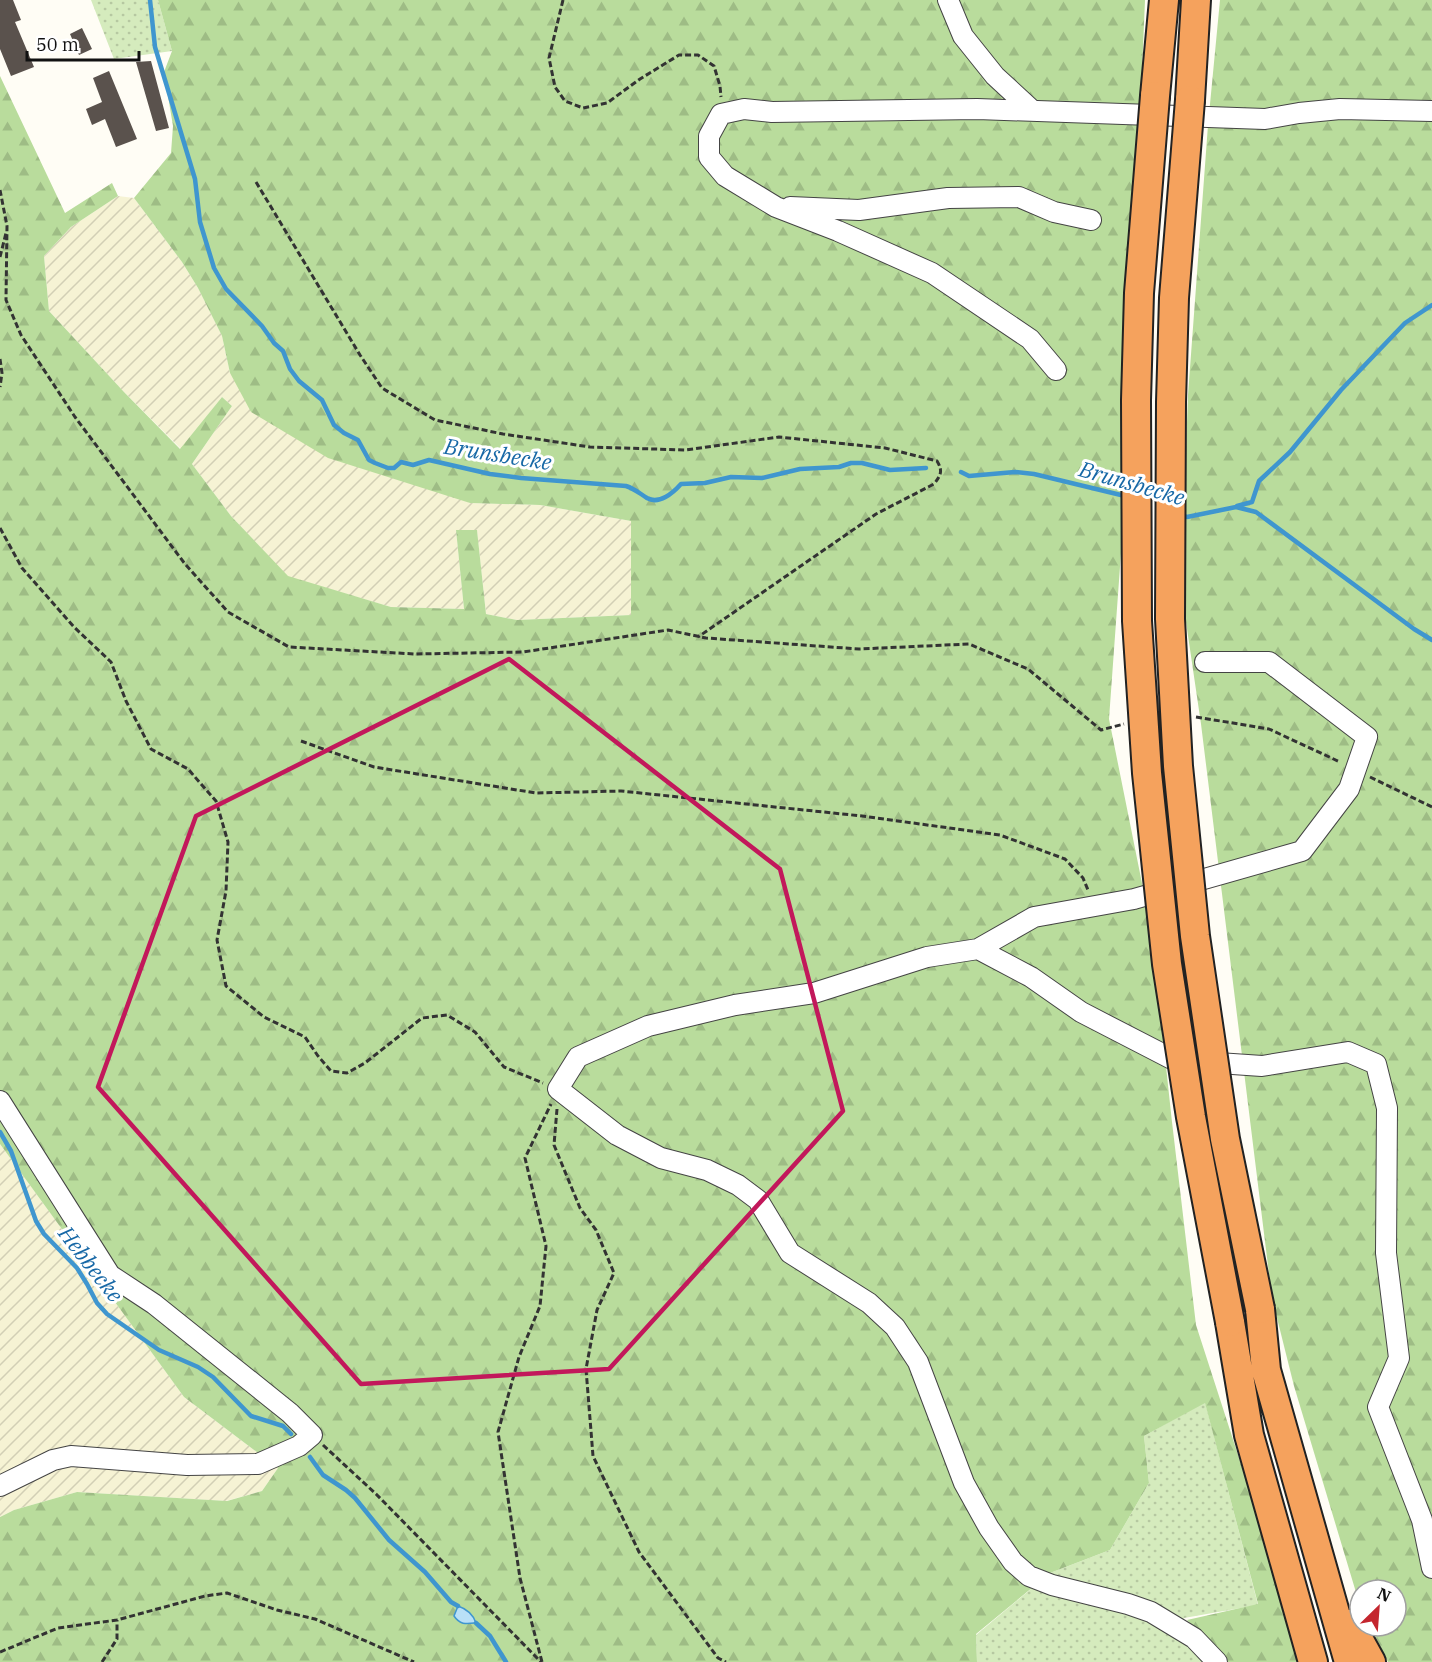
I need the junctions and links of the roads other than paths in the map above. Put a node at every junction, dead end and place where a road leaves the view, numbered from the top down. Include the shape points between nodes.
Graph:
1 (948, 0) edge
2 (1164, 0) edge
3 (1196, 0) edge
4 (1033, 111) junction
5 (1432, 111) edge
6 (776, 207) junction
7 (1091, 220) dead end
8 (1056, 370) dead end
9 (1205, 662) dead end
10 (978, 949) junction
11 (0, 1101) edge
12 (0, 1486) edge
13 (1432, 1568) edge
14 (1326, 1583) junction
15 (1217, 1662) edge
16 (1313, 1662) edge
17 (1349, 1662) edge
18 (1371, 1662) edge

1 - 4 street via 963,36 995,75
2 - 16 highway, bridge via 1139,293 1136,400 1137,621 1148,772 1167,964 1249,1435
3 - 14 highway, bridge via 1174,298 1171,402 1170,619 1178,766 1196,936 1225,1139 1260,1309 1266,1370
4 - 5 street via 1265,118 1340,109
4 - 6 street via 744,110 721,114 709,136 710,157 725,176
6 - 7 street via 859,210 948,198 1019,198 1054,212
6 - 8 street via 932,273 1029,339
9 - 10 street via 1269,662 1367,737 1349,789 1302,851 1134,899 1034,917
10 - 13 street via 1031,977 1081,1012 1174,1060 1262,1066 1348,1052 1376,1064 1387,1108 1386,1253 1399,1358 1378,1407 1422,1520
10 - 15 street via 927,957 814,993 735,1005 648,1026 578,1057 558,1089 617,1135 661,1158 707,1170 738,1185 758,1200 790,1253 869,1303 895,1327 918,1362 964,1483 989,1528 1013,1562 1029,1576 1151,1612 1194,1638
11 - 12 street via 110,1275 164,1312 312,1435 299,1446 258,1464 187,1465 72,1456 53,1460
14 - 17 highway
14 - 18 highway

